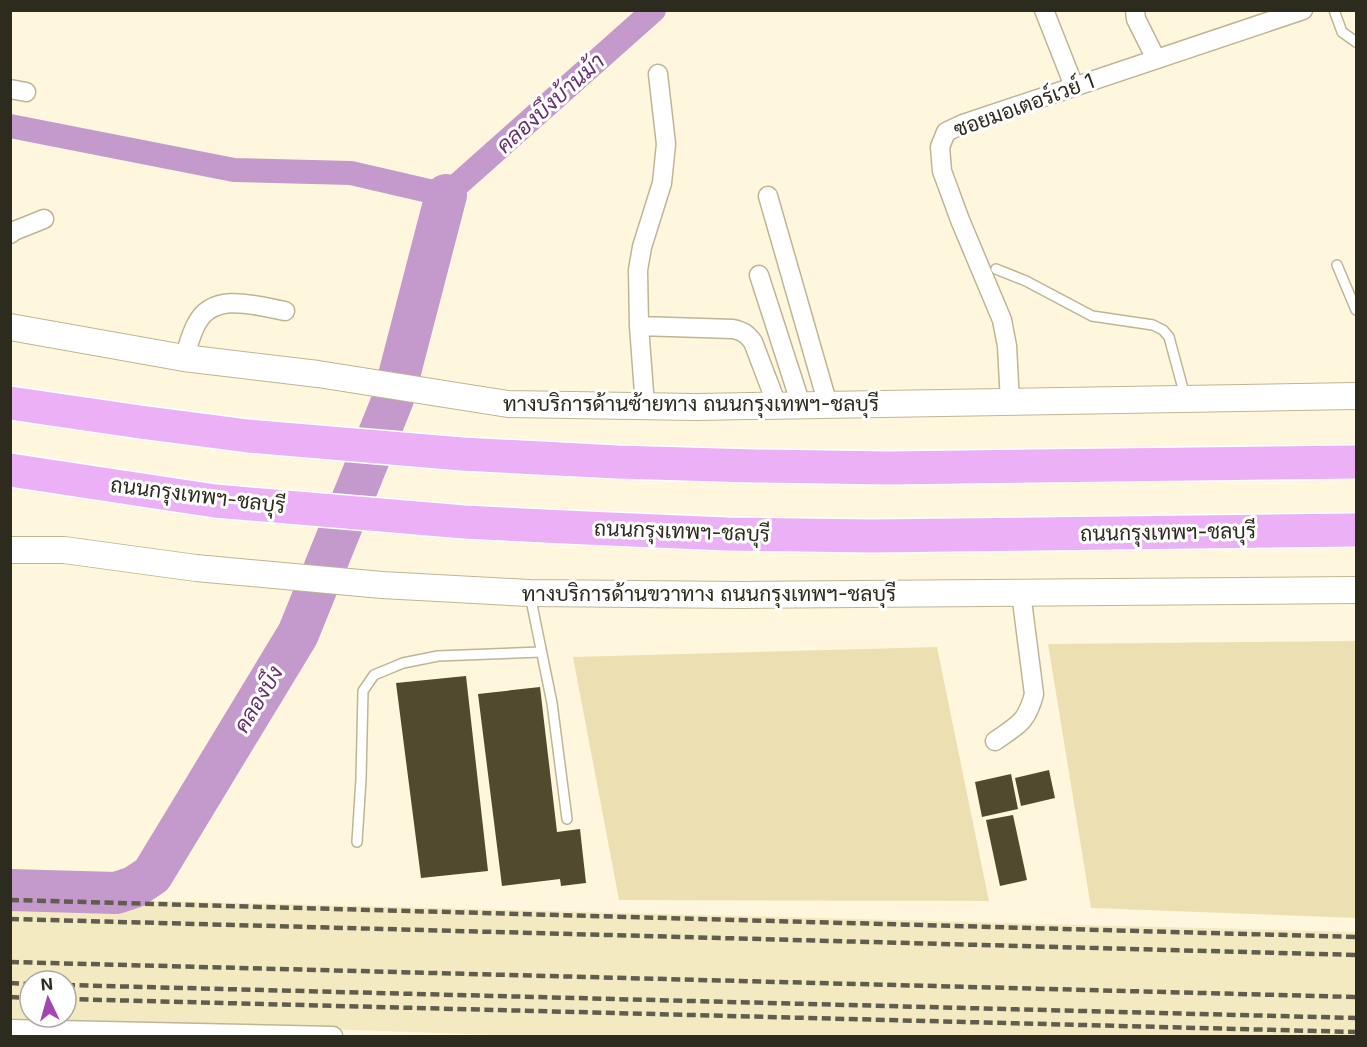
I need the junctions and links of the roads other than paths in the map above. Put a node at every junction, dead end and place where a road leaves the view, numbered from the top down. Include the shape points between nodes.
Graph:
1 (1044, 10) edge
2 (1135, 10) edge
3 (1303, 10) edge
4 (1334, 10) edge
5 (1356, 42) edge
6 (1156, 59) junction
7 (658, 74) dead end
8 (1074, 86) junction
9 (768, 196) dead end
10 (44, 219) dead end
11 (10, 234) edge
12 (1337, 265) dead end
13 (996, 269) dead end
14 (759, 275) dead end
15 (1356, 310) edge
16 (285, 311) dead end
17 (17, 326) edge
18 (639, 326) junction
19 (184, 358) junction
20 (1356, 396) edge
21 (1186, 399) junction
22 (1010, 402) junction
23 (10, 403) edge
24 (789, 405) junction
25 (828, 405) junction
26 (645, 406) junction
27 (1356, 462) edge
28 (10, 470) edge
29 (1356, 530) edge
30 (10, 534) edge
31 (10, 550) edge
32 (64, 550) junction
33 (1356, 590) edge
34 (529, 593) junction
35 (1021, 593) junction
36 (541, 652) junction
37 (995, 741) dead end
38 (567, 819) dead end
39 (357, 842) dead end
40 (10, 1029) edge
41 (333, 1036) edge

1 - 8 street
2 - 6 street
3 - 6 street, ซอยมอเตอร์เวย์ 1
4 - 5 lane via 1342,32
6 - 8 street, ซอยมอเตอร์เวย์ 1
7 - 18 street via 666,144 663,183 638,270
8 - 22 street, ซอยมอเตอร์เวย์ 1 via 963,123 945,132 940,147 942,171 1002,320
9 - 25 street
10 - 11 street
12 - 15 lane
13 - 21 lane via 1092,316 1163,330 1169,337
14 - 24 street
16 - 19 street via 220,304 198,321
17 - 19 main road, ทางบริการด้านซ้ายทาง ถนนกรุงเทพฯ-ชลบุรี
18 - 24 street via 742,331 753,342
18 - 26 street
19 - 26 main road, ทางบริการด้านซ้ายทาง ถนนกรุงเทพฯ-ชลบุรี via 508,404
20 - 21 main road, ทางบริการด้านซ้ายทาง ถนนกรุงเทพฯ-ชลบุรี
21 - 22 main road, ทางบริการด้านซ้ายทาง ถนนกรุงเทพฯ-ชลบุรี
22 - 25 main road, ทางบริการด้านซ้ายทาง ถนนกรุงเทพฯ-ชลบุรี
23 - 27 highway via 248,436 462,454 640,463 889,468
24 - 25 main road, ทางบริการด้านซ้ายทาง ถนนกรุงเทพฯ-ชลบุรี
24 - 26 main road, ทางบริการด้านซ้ายทาง ถนนกรุงเทพฯ-ชลบุรี
28 - 29 highway, ถนนกรุงเทพฯ-ชลบุรี via 215,501 586,528 872,536
30 - 32 main road, ทางบริการด้านขวาทาง ถนนกรุงเทพฯ-ชลบุรี
31 - 32 main road, ทางบริการด้านขวาทาง ถนนกรุงเทพฯ-ชลบุรี
32 - 34 main road, ทางบริการด้านขวาทาง ถนนกรุงเทพฯ-ชลบุรี via 196,568 382,585
33 - 35 main road, ทางบริการด้านขวาทาง ถนนกรุงเทพฯ-ชลบุรี
34 - 35 main road, ทางบริการด้านขวาทาง ถนนกรุงเทพฯ-ชลบุรี
34 - 36 lane
35 - 37 street via 1034,694 1030,710
36 - 38 lane via 552,703
36 - 39 lane via 438,656 402,663 374,675 363,691
40 - 41 street

